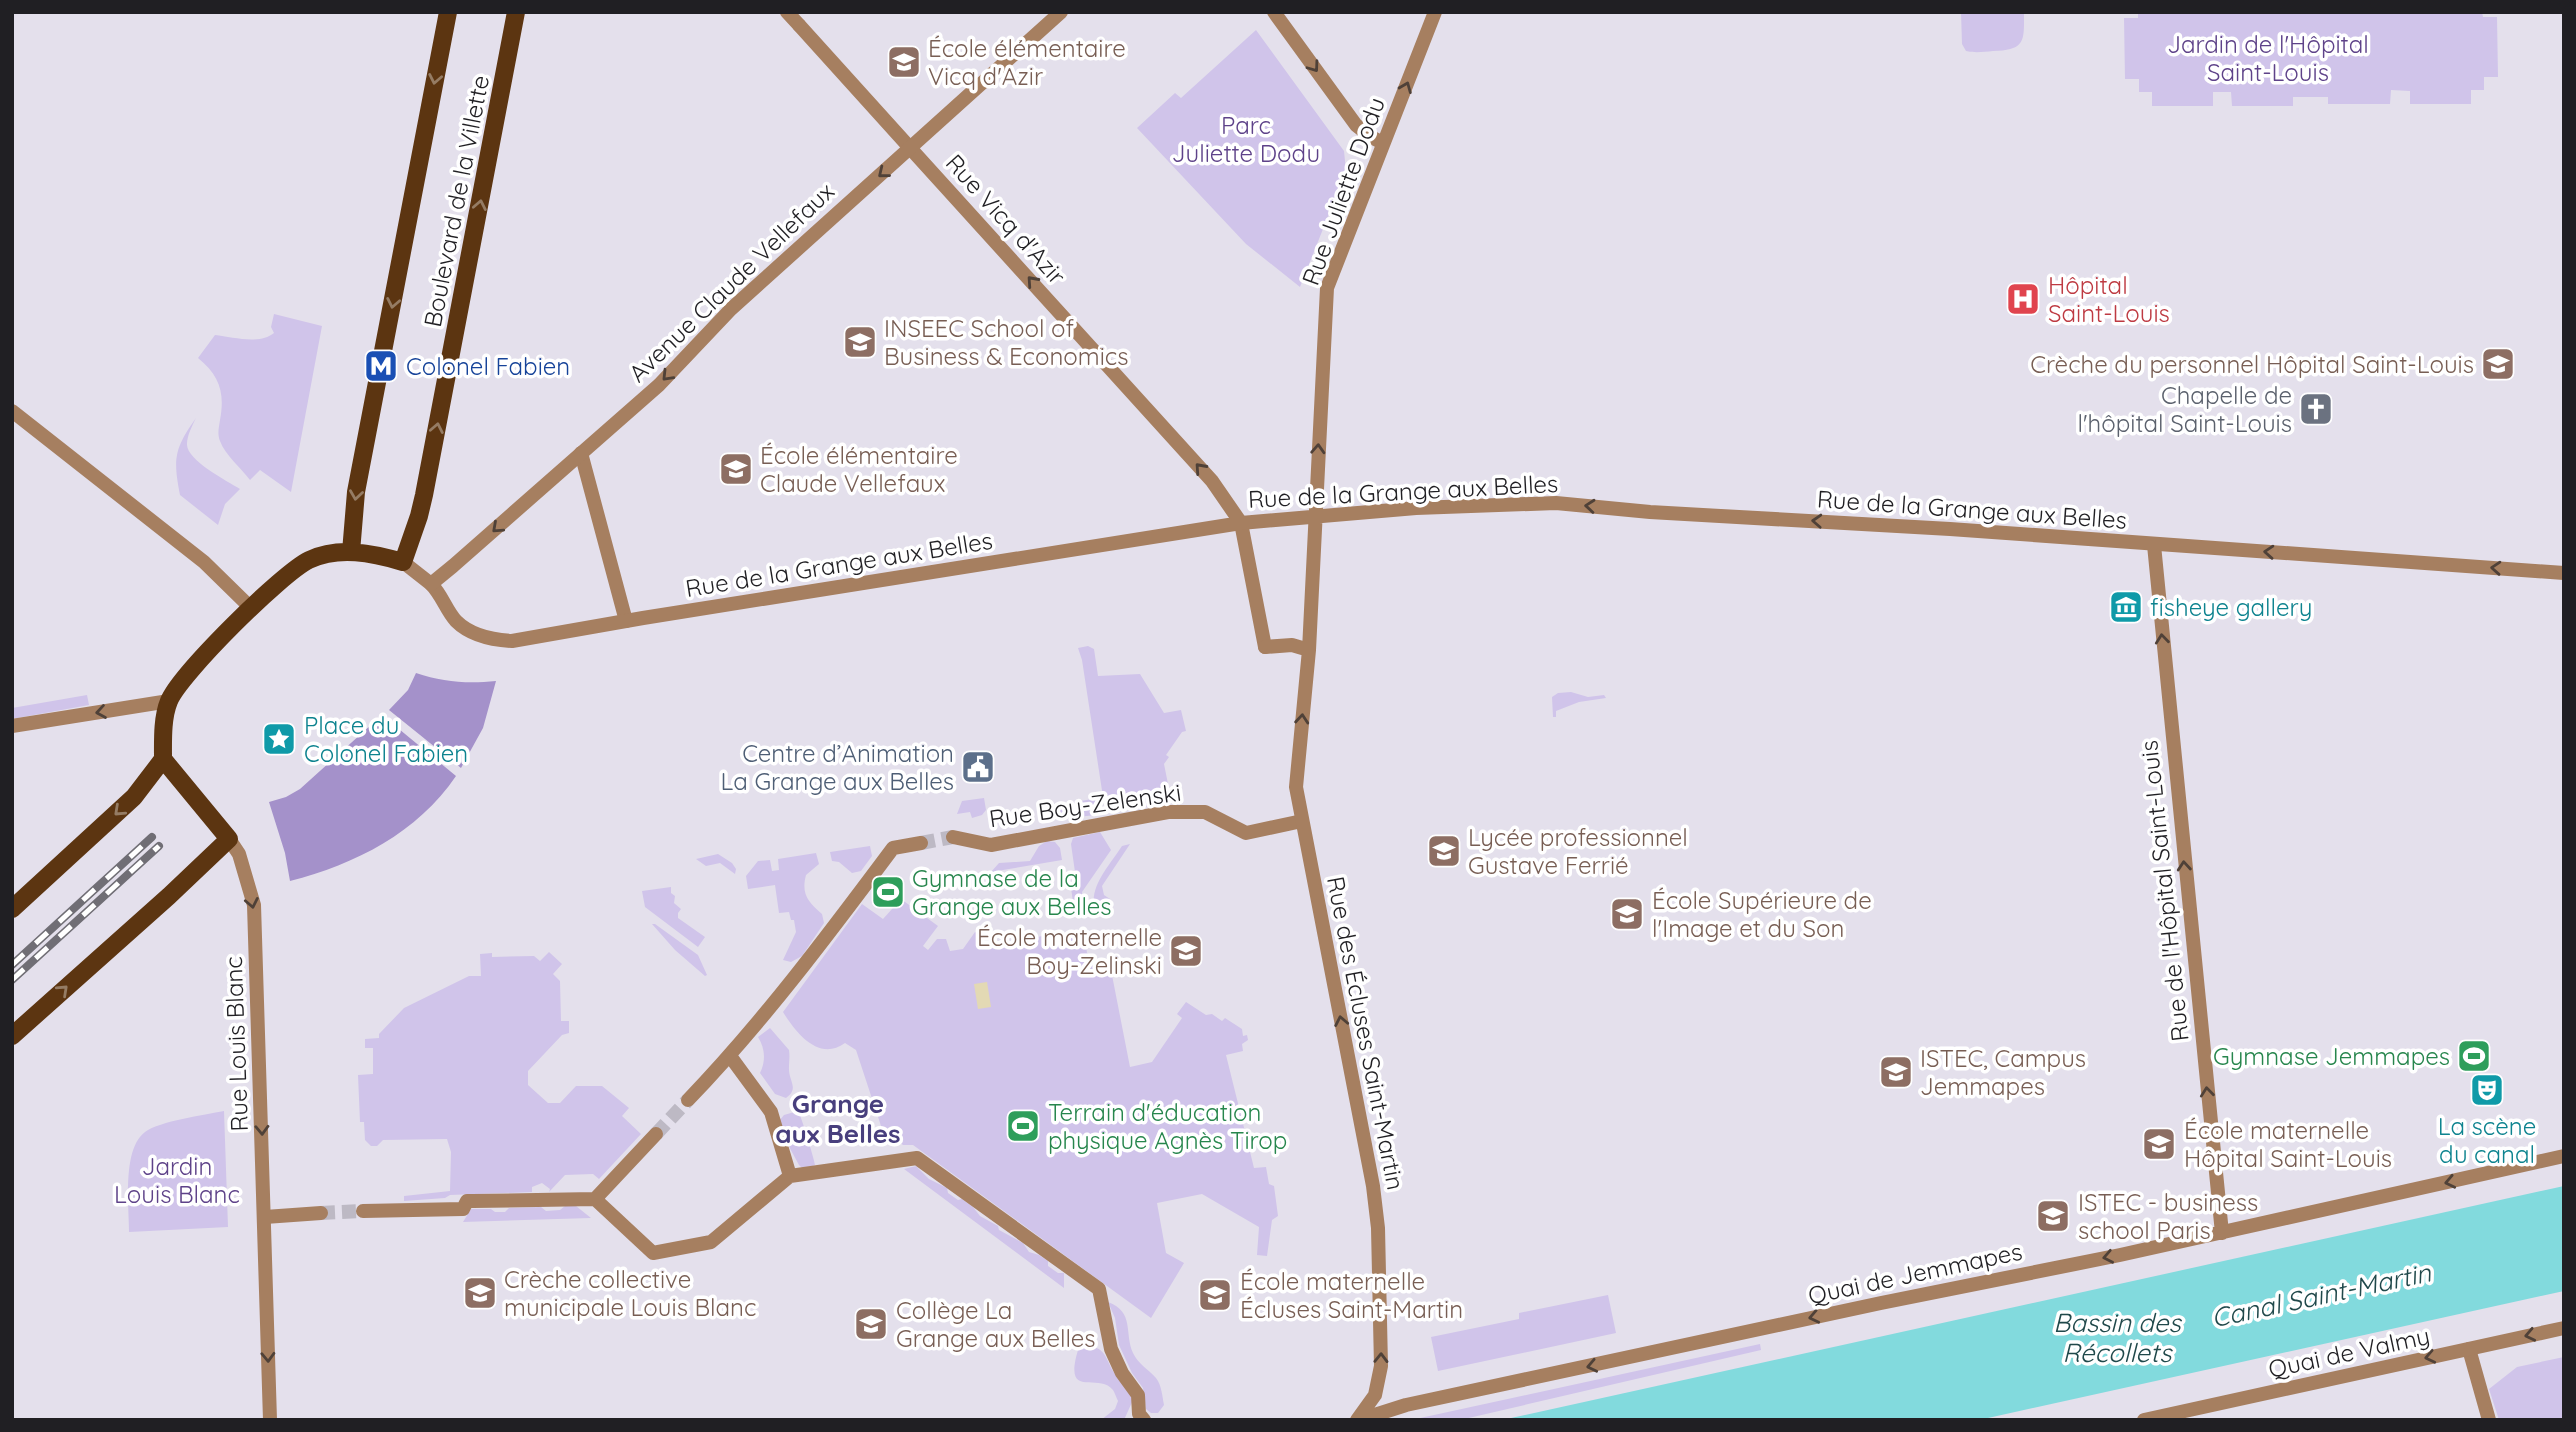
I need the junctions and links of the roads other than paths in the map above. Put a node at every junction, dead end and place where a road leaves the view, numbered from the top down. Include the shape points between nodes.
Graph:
1 (448, 12) edge
2 (516, 12) edge
3 (787, 12) edge
4 (1061, 12) edge
5 (1274, 12) edge
6 (1435, 12) edge
7 (1383, 143) junction
8 (911, 149) junction
9 (12, 411) edge
10 (581, 453) junction
11 (1314, 517) junction
12 (1241, 523) junction
13 (2154, 545) junction
14 (351, 552) junction
15 (403, 562) junction
16 (2564, 573) edge
17 (436, 589) junction
18 (250, 608) junction
19 (626, 621) junction
20 (1308, 650) junction
21 (169, 701) junction
22 (12, 726) edge
23 (163, 759) junction
24 (1302, 821) junction
25 (953, 837) tunnel mouth
26 (229, 839) junction
27 (921, 843) tunnel mouth
28 (12, 909) edge
29 (12, 1036) edge
30 (730, 1056) junction
31 (688, 1100) tunnel mouth
32 (656, 1134) tunnel mouth
33 (2564, 1156) edge
34 (790, 1175) junction
35 (595, 1199) junction
36 (363, 1211) tunnel mouth
37 (321, 1213) tunnel mouth
38 (265, 1217) junction
39 (2222, 1233) junction
40 (2564, 1328) edge
41 (2469, 1349) junction
42 (2149, 1419) edge
43 (270, 1420) edge
44 (1143, 1420) edge
45 (1358, 1420) edge
46 (2489, 1420) edge

1 -> 14 main road, Boulevard de la Villette via 356,492
15 -> 2 main road, Boulevard de la Villette via 422,505
3 - 8 street, Rue Vicq d'Azir
4 - 8 street, Avenue Claude Vellefaux
5 -> 7 street via 1356,125
7 -> 6 street, Rue Juliette Dodu
11 -> 7 street, Rue Juliette Dodu via 1327,288
8 -> 10 street, Avenue Claude Vellefaux via 741,300 659,385
12 -> 8 street, Rue Vicq d'Azir via 1212,481
9 - 18 street via 204,562
10 -> 17 street, Avenue Claude Vellefaux
10 - 19 street
11 - 12 street, Rue de la Grange aux Belles
13 -> 11 street, Rue de la Grange aux Belles via 1556,503
11 - 20 street, Rue des Écluses Saint-Martin
12 - 19 street, Rue de la Grange aux Belles
12 - 20 street via 1265,647 1292,645
16 -> 13 street, Rue de la Grange aux Belles
39 -> 13 street, Rue de l'Hôpital Saint-Louis
14 - 15 main road
14 - 18 main road via 308,561
15 - 17 street
17 - 19 street, Rue de la Grange aux Belles via 455,620 471,632 496,640
18 - 21 main road via 182,680
24 -> 20 street, Rue des Écluses Saint-Martin via 1296,787
21 -> 22 street
21 - 23 main road
23 - 26 main road
23 -> 28 main road via 134,797
24 - 25 street, Rue Boy-Zelenski via 1245,833 1205,812 1168,812 991,845
45 -> 24 street, Rue des Écluses Saint-Martin via 1375,1395 1381,1366 1378,1227
29 -> 26 main road
26 -> 38 street, Rue Louis Blanc via 239,854 254,905
27 - 30 street via 893,848
30 - 31 street
30 - 34 street via 771,1112
32 - 35 street
33 -> 39 street, Quai de Jemmapes
34 - 35 street via 711,1242 653,1253
34 - 44 street via 917,1158 1099,1289 1111,1349 1138,1395
35 - 36 street via 467,1201 463,1209
37 - 38 street
38 -> 43 street, Rue Louis Blanc
39 -> 45 street, Quai de Jemmapes via 1406,1405
40 -> 41 street, Quai de Valmy
41 -> 42 street, Quai de Valmy
41 - 46 street

